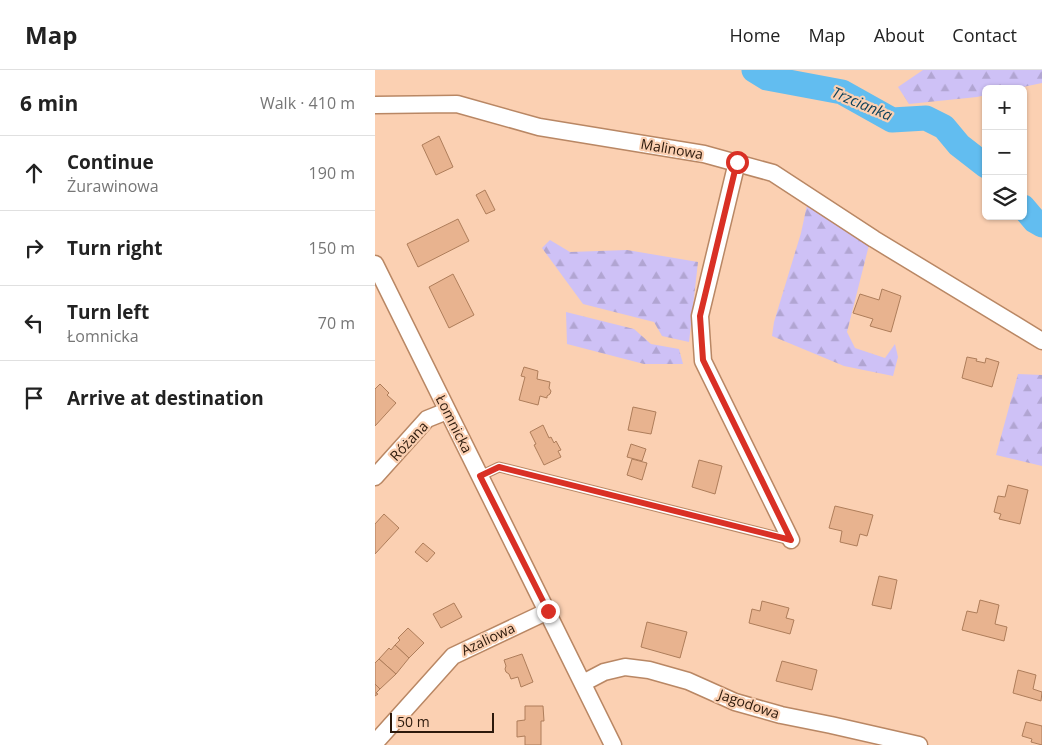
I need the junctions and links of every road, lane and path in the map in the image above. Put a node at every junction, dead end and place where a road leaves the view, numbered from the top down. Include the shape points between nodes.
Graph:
1 (375, 106) edge
2 (737, 162) junction
3 (375, 264) edge
4 (1042, 341) edge
5 (447, 411) junction
6 (480, 476) junction
7 (375, 477) edge
8 (791, 540) joint
9 (548, 611) junction
10 (583, 683) junction
11 (375, 743) edge
12 (613, 745) edge
13 (916, 745) edge

1 - 2 street, Malinowa via 457,104 539,127
2 - 4 street, Malinowa via 773,173
2 - 8 street via 700,316 703,360
3 - 5 street, Łomnicka
5 - 6 street, Łomnicka
5 - 7 street, Różana via 427,419
6 - 8 lane via 499,467
6 - 9 street, Łomnicka
9 - 10 street, Łomnicka
9 - 11 street, Azaliowa via 453,656
10 - 12 street, Łomnicka
10 - 13 street, Jagodowa via 604,672 625,667 649,670 688,681 735,702 781,715

